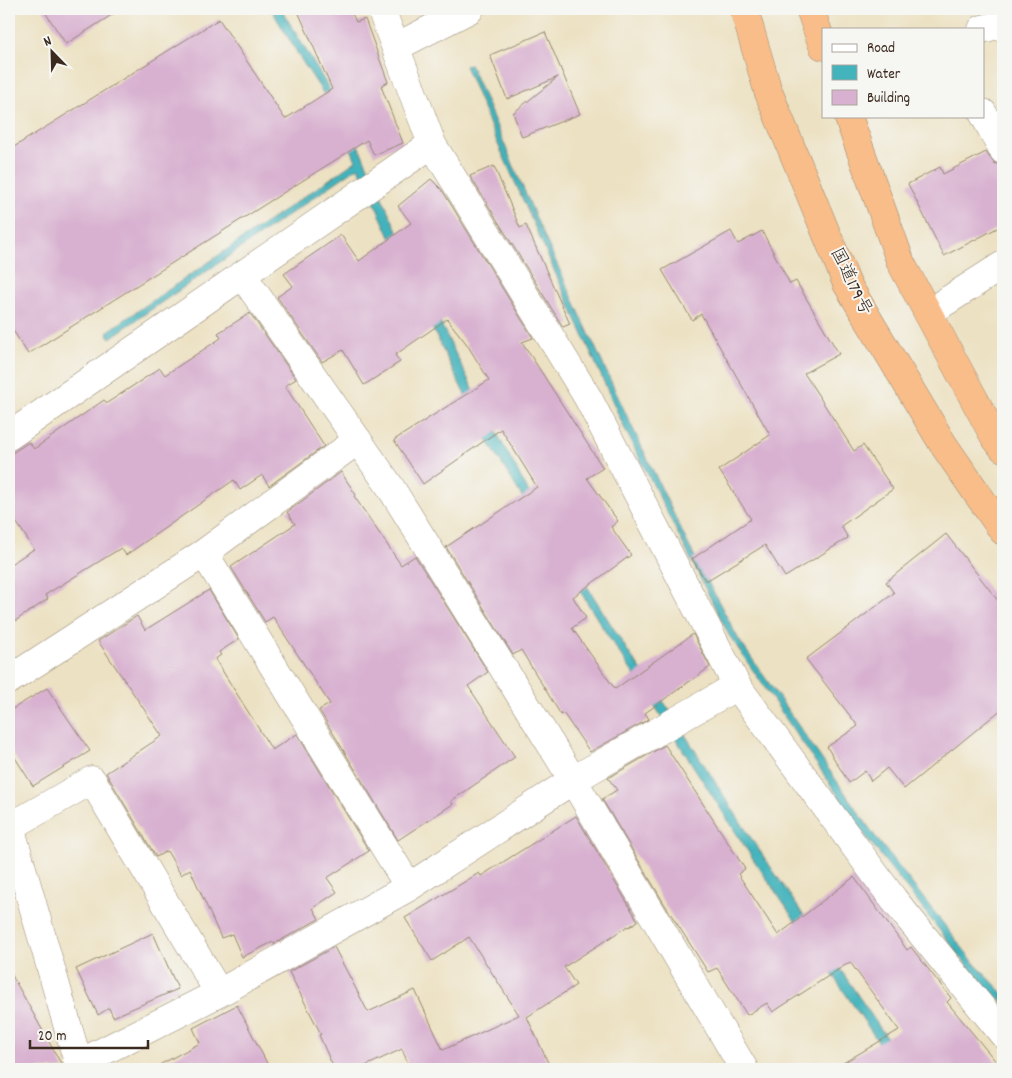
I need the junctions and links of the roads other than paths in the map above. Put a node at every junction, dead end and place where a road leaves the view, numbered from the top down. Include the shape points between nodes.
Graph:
1 (381, 9) edge
2 (470, 9) edge
3 (744, 9) edge
4 (810, 9) edge
5 (1003, 24) edge
6 (984, 29) edge
7 (822, 43) edge
8 (396, 47) junction
9 (984, 115) edge
10 (849, 118) edge
11 (432, 144) junction
12 (1003, 150) edge
13 (1003, 265) edge
14 (243, 276) junction
15 (928, 313) junction
16 (9, 436) edge
17 (358, 440) junction
18 (1003, 448) edge
19 (1003, 531) edge
20 (204, 553) junction
21 (9, 680) edge
22 (737, 686) junction
23 (573, 780) junction
24 (9, 825) edge
25 (409, 887) junction
26 (219, 993) junction
27 (1003, 1034) edge
28 (79, 1067) edge
29 (744, 1069) edge

1 - 8 street
2 - 8 street
3 - 19 highway, 国道179号 via 768,91 847,284 943,444
4 - 7 highway
5 - 6 street
8 - 11 street
9 - 12 street
10 - 15 highway via 901,263
11 - 14 street
11 - 22 street via 588,398
13 - 15 street
14 - 16 street
14 - 17 street
15 - 18 highway
17 - 20 street
17 - 23 street
20 - 21 street
20 - 25 street
22 - 23 street
22 - 27 street via 894,900
23 - 25 street
23 - 29 street
24 - 26 street via 92,780
24 - 28 street
25 - 26 street
26 - 28 street

